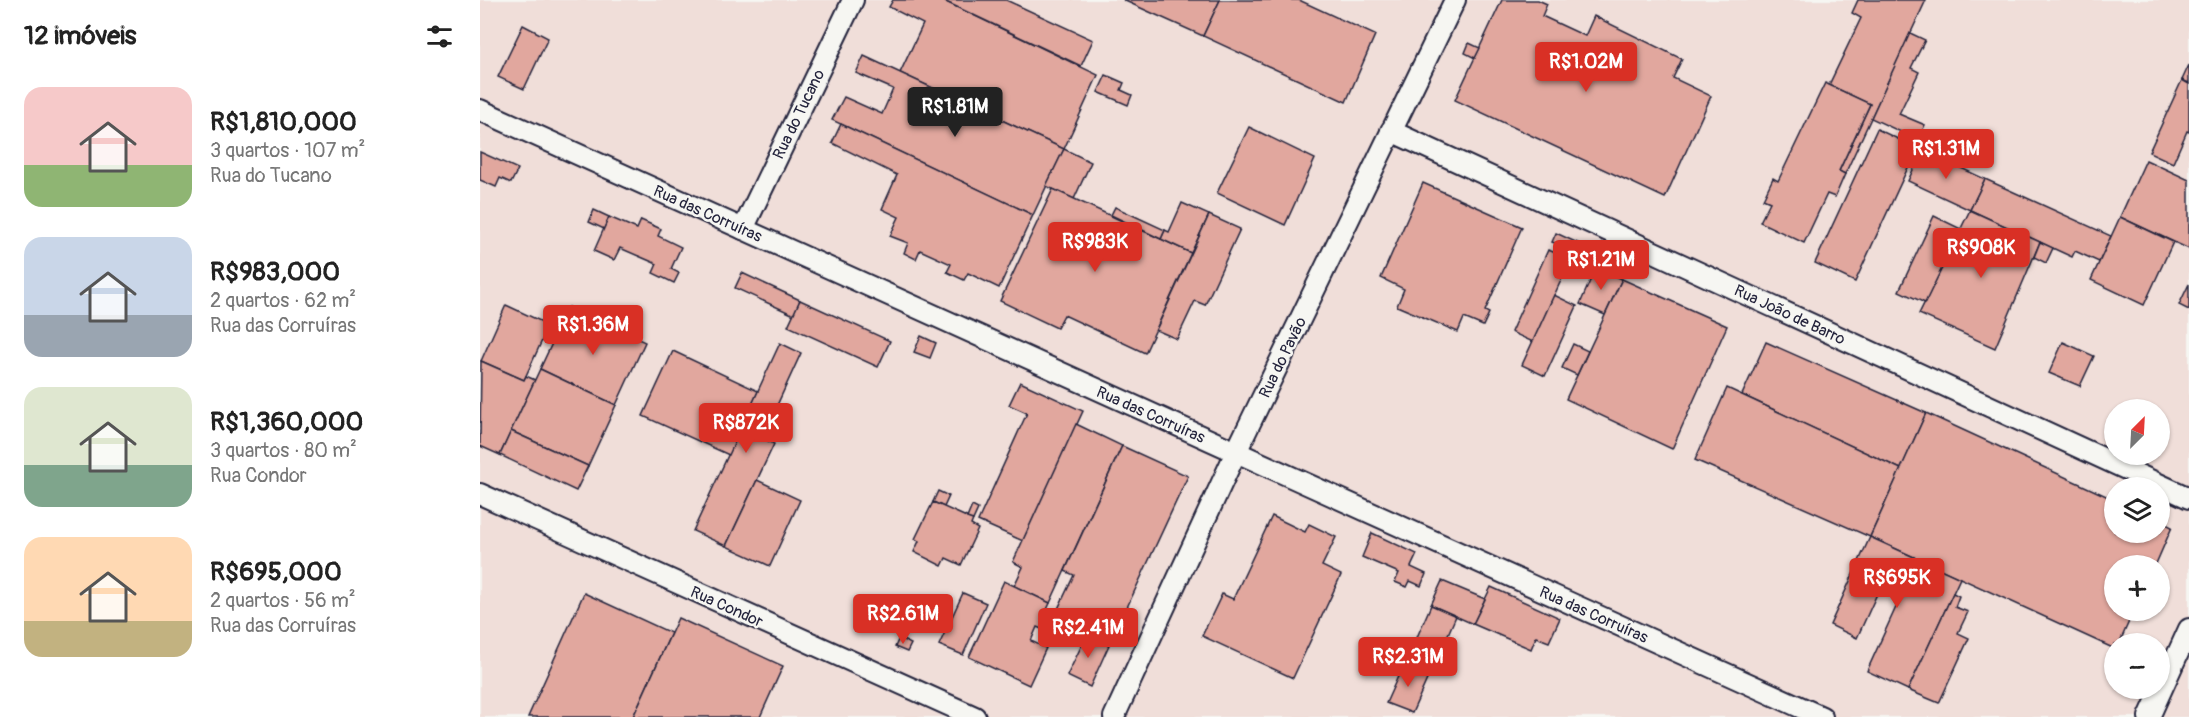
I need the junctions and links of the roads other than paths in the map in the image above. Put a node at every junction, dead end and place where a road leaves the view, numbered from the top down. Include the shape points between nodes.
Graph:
1 (853, 0) edge
2 (1455, 0) edge
3 (480, 110) edge
4 (1391, 131) junction
5 (743, 229) junction
6 (1236, 452) junction
7 (480, 494) edge
8 (2189, 498) edge
9 (2189, 629) edge
10 (975, 717) edge
11 (1114, 717) edge
12 (1822, 717) edge
13 (2149, 717) edge

1 - 5 street, Rua do Tucano
2 - 4 street, Rua do Pavão
3 - 5 street, Rua das Corruíras
4 - 6 street, Rua do Pavão
4 - 8 street, Rua João de Barro
5 - 6 street, Rua das Corruíras
6 - 11 street, Rua do Pavão
6 - 12 street, Rua das Corruíras
7 - 10 street, Rua Condor
9 - 13 street

